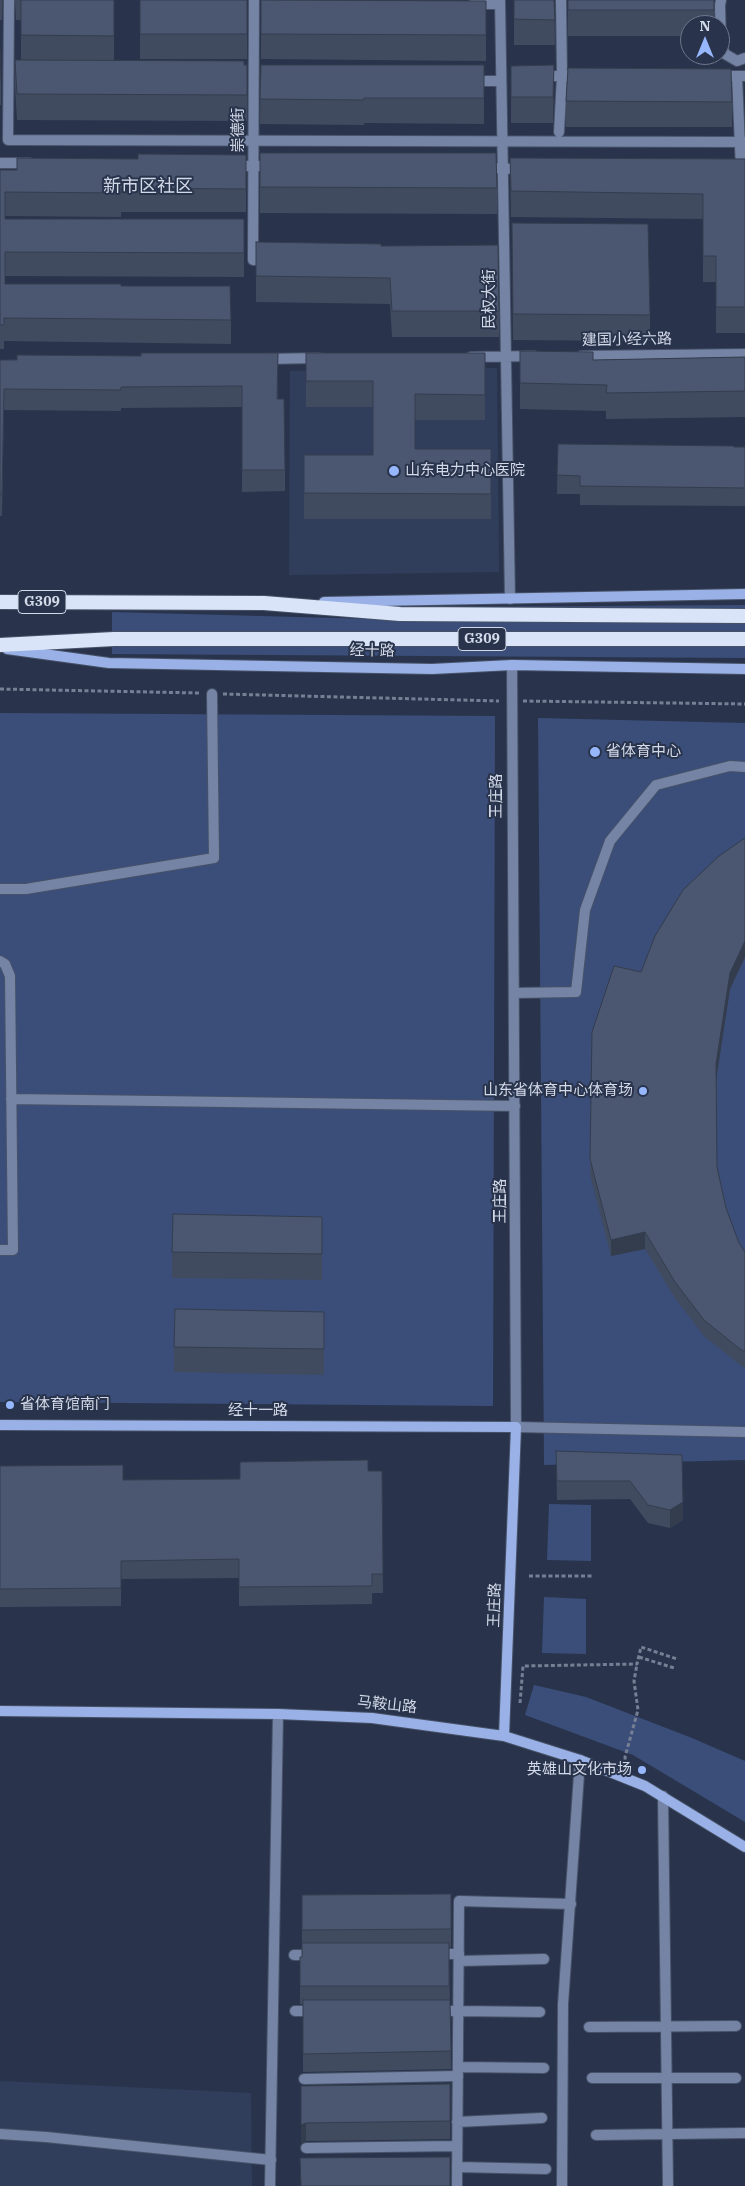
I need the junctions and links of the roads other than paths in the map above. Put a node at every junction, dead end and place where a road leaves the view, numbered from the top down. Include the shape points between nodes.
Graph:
1 (9, 0) edge
2 (561, 0) edge
3 (721, 0) edge
4 (257, 2) edge
5 (500, 2) edge
6 (460, 4) edge
7 (741, 60) edge
8 (530, 76) edge
9 (562, 76) junction
10 (591, 76) edge
11 (708, 76) edge
12 (741, 76) edge
13 (462, 81) edge
14 (501, 82) junction
15 (559, 132) dead end
16 (254, 141) junction
17 (502, 141) junction
18 (742, 142) edge
19 (0, 163) edge
20 (39, 163) edge
21 (224, 166) edge
22 (254, 166) junction
23 (284, 166) edge
24 (473, 168) edge
25 (503, 169) junction
26 (532, 169) edge
27 (739, 170) edge
28 (282, 260) edge
29 (745, 354) edge
30 (543, 356) edge
31 (572, 356) edge
32 (455, 357) edge
33 (505, 357) junction
34 (327, 358) edge
35 (257, 359) edge
36 (745, 594) edge
37 (510, 598) junction
38 (0, 602) edge
39 (264, 603) junction
40 (738, 616) edge
41 (745, 638) edge
42 (0, 647) edge
43 (512, 665) junction
44 (745, 669) edge
45 (212, 694) road end
46 (745, 767) edge
47 (0, 889) edge
48 (0, 961) edge
49 (514, 993) junction
50 (11, 1099) junction
51 (515, 1106) junction
52 (0, 1250) edge
53 (0, 1425) edge
54 (516, 1427) junction
55 (745, 1432) edge
56 (0, 1711) edge
57 (278, 1714) junction
58 (504, 1736) junction
59 (580, 1760) junction
60 (663, 1796) junction
61 (745, 1847) edge
62 (571, 1904) junction
63 (294, 1954) dead end
64 (323, 1954) edge
65 (430, 1954) edge
66 (459, 1958) junction
67 (544, 1959) dead end
68 (295, 2011) dead end
69 (324, 2011) edge
70 (429, 2011) edge
71 (458, 2011) junction
72 (540, 2012) dead end
73 (666, 2025) junction
74 (589, 2026) dead end
75 (736, 2026) dead end
76 (544, 2068) dead end
77 (458, 2072) junction
78 (666, 2077) junction
79 (592, 2078) dead end
80 (736, 2078) dead end
81 (304, 2079) dead end
82 (542, 2118) dead end
83 (457, 2122) junction
84 (667, 2133) junction
85 (0, 2134) edge
86 (745, 2134) edge
87 (596, 2135) dead end
88 (457, 2146) junction
89 (306, 2148) dead end
90 (271, 2160) junction
91 (457, 2168) junction
92 (546, 2168) dead end
93 (270, 2186) edge
94 (457, 2186) edge
95 (562, 2186) edge
96 (668, 2186) edge

1 - 16 street via 8,140
2 - 9 street
3 - 7 street via 721,44 725,54
4 - 16 street, 崇德街 via 259,81
5 - 6 street
5 - 14 street, 民权大街
7 - 12 street
8 - 9 street
9 - 10 street
9 - 15 street
11 - 12 street
12 - 18 street
13 - 14 street
14 - 17 street, 民权大街
16 - 17 street
16 - 22 street, 崇德街
17 - 18 street
17 - 25 street, 民权大街
18 - 27 street
19 - 20 street
21 - 22 street
22 - 23 street
22 - 28 street, 崇德街 via 253,260
24 - 25 street
25 - 26 street
25 - 33 street, 民权大街 via 499,259
29 - 31 street, 建国小经六路
30 - 33 street
32 - 33 street
33 - 37 street, 民权大街
34 - 35 street
36 - 37 main road
37 - 39 main road
38 - 39 highway, G309
39 - 40 highway, G309 via 400,614
41 - 42 highway, 经十路 / G309 via 114,639
42 - 43 main road, 经十路 via 109,663 432,669
43 - 44 main road, 经十路
43 - 49 street, 王庄路
45 - 47 street via 214,858 26,890
46 - 49 street via 730,766 656,785 610,841 585,910 576,992
48 - 50 street via 10,976
49 - 51 street, 王庄路
50 - 51 street
50 - 52 street via 13,1250
51 - 54 street, 王庄路
53 - 54 main road, 经十一路
54 - 55 street
54 - 58 main road, 王庄路
56 - 57 main road, 马鞍山路
57 - 58 main road, 马鞍山路 via 372,1718
57 - 90 street
58 - 59 main road, 马鞍山路
59 - 60 main road, 马鞍山路
59 - 62 street
60 - 61 main road, 马鞍山路
60 - 73 street
62 - 66 street via 459,1901
62 - 95 street via 563,2004
63 - 64 street
65 - 66 street
66 - 67 street
66 - 71 street
68 - 69 street
70 - 71 street
71 - 72 street
71 - 77 street
73 - 74 street
73 - 75 street
73 - 78 street
76 - 77 street
77 - 81 street
77 - 83 street
78 - 79 street
78 - 80 street
78 - 84 street
82 - 83 street
83 - 88 street
84 - 86 street
84 - 87 street
84 - 96 street
85 - 90 street
88 - 89 street
88 - 91 street
90 - 93 street
91 - 92 street
91 - 94 street

